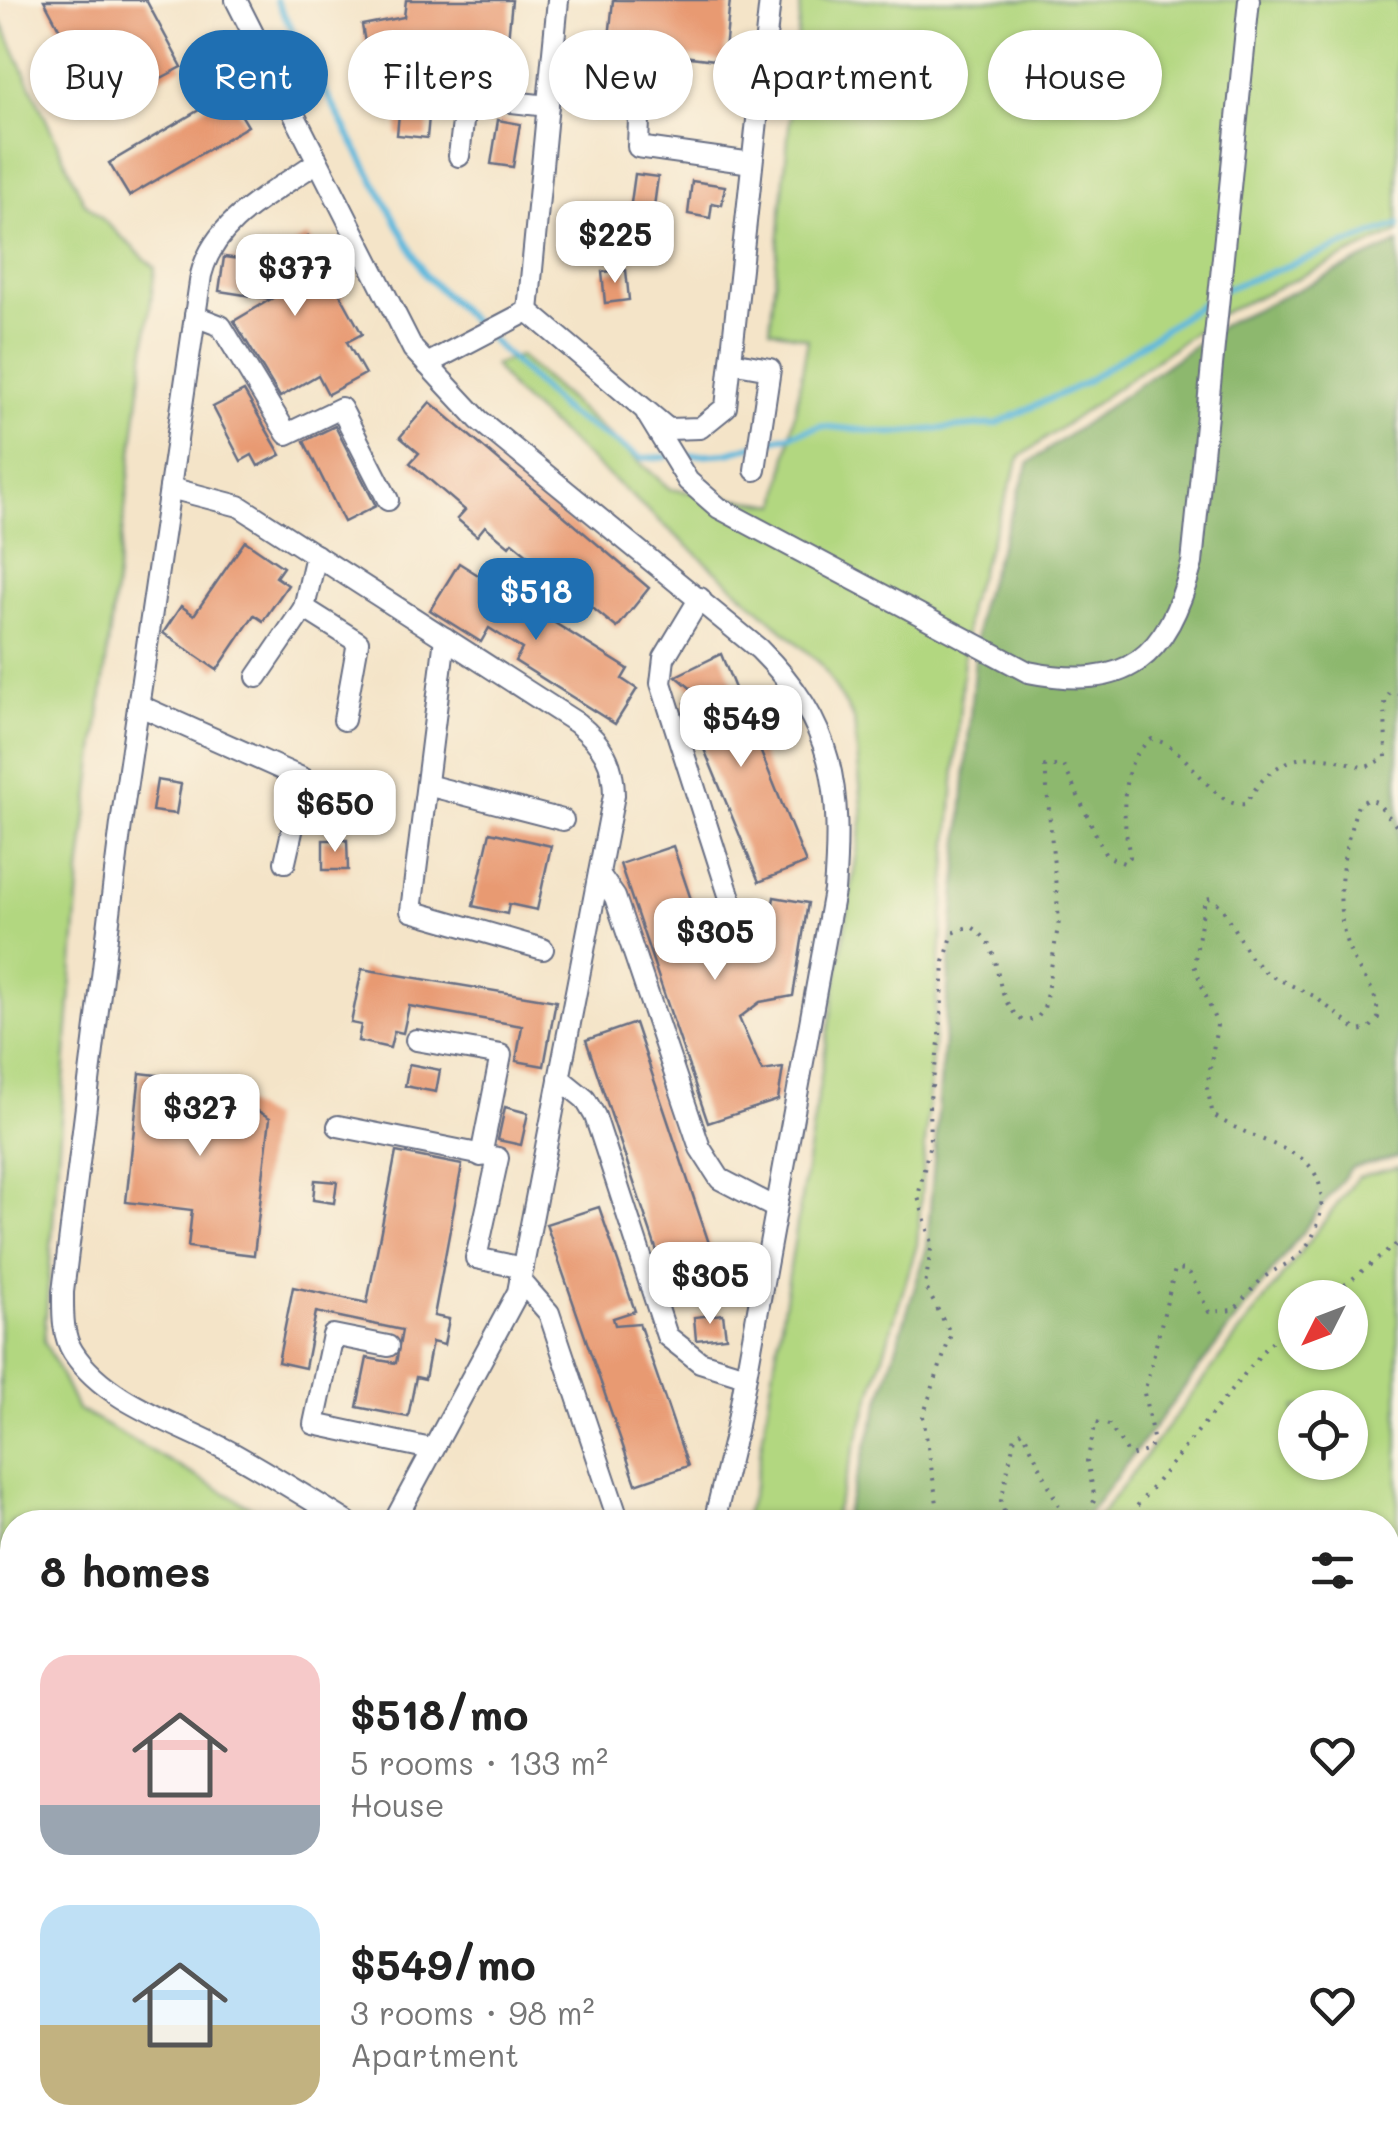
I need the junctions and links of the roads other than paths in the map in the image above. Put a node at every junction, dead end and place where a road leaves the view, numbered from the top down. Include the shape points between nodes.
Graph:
1 (236, 0) edge
2 (558, 0) edge
3 (770, 0) edge
4 (1250, 0) edge
5 (548, 106) junction
6 (639, 120) edge
7 (459, 156) dead end
8 (316, 162) junction
9 (752, 163) junction
10 (528, 311) junction
11 (195, 316) junction
12 (732, 362) junction
13 (427, 364) junction
14 (647, 414) junction
15 (755, 470) dead end
16 (170, 488) junction
17 (388, 500) dead end
18 (316, 556) junction
19 (700, 598) junction
20 (304, 608) junction
21 (444, 638) junction
22 (257, 677) dead end
23 (138, 705) junction
24 (344, 720) dead end
25 (426, 785) junction
26 (564, 820) dead end
27 (286, 862) dead end
28 (599, 874) junction
29 (739, 926) dead end
30 (544, 949) dead end
31 (416, 1040) dead end
32 (559, 1078) junction
33 (338, 1126) dead end
34 (481, 1156) junction
35 (776, 1208) junction
36 (521, 1274) junction
37 (388, 1346) dead end
38 (745, 1376) junction
39 (431, 1449) junction
40 (326, 1510) edge
41 (400, 1510) edge
42 (615, 1510) edge
43 (717, 1510) edge

1 - 8 street
2 - 5 street
3 - 9 street
4 - 14 street via 1192,563 1172,625 1133,664 1106,676 1069,680 1028,672 719,508 688,481
5 - 7 street via 466,96
5 - 10 street
6 - 9 street via 638,146
8 - 11 street via 215,238
8 - 13 street via 385,300
9 - 12 street
10 - 13 street
10 - 14 street
11 - 16 street
11 - 17 street via 221,326 287,434 340,408
12 - 14 street via 726,407 714,420 685,432
12 - 15 street via 770,368
13 - 19 street via 480,420
16 - 18 street via 239,506
16 - 23 street
18 - 20 street
18 - 21 street
19 - 29 street via 664,658 661,683
19 - 35 street via 792,682 812,712 837,788 834,890
20 - 22 street
20 - 24 street via 358,642
21 - 25 street
21 - 28 street via 598,740 614,773
23 - 27 street via 304,780
23 - 40 street via 63,1292 66,1336 84,1368 116,1393
25 - 26 street
25 - 30 street via 411,911
28 - 32 street
28 - 35 street via 615,897 700,1148 720,1179
31 - 34 street via 501,1055
32 - 36 street
32 - 38 street via 594,1116 667,1336 700,1362
33 - 34 street
34 - 36 street via 498,1158 476,1258
35 - 38 street
36 - 39 street via 505,1321
36 - 42 street via 549,1313
37 - 39 street via 332,1335 314,1424
38 - 43 street
39 - 41 street

